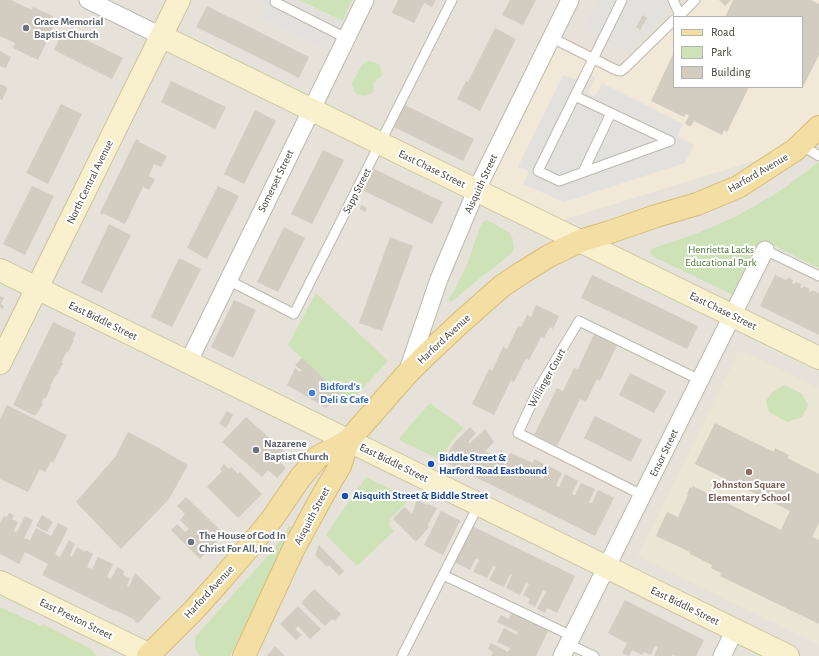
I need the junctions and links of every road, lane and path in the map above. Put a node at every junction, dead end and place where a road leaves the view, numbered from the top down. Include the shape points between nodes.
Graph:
1 (88, 0) edge
2 (179, 0) edge
3 (277, 0) edge
4 (365, 0) edge
5 (452, 0) edge
6 (570, 0) edge
7 (622, 0) edge
8 (673, 0) edge
9 (695, 0) edge
10 (677, 16) edge
11 (678, 16) edge
12 (673, 21) edge
13 (161, 36) junction
14 (346, 38) junction
15 (552, 38) junction
16 (593, 59) junction
17 (575, 96) junction
18 (311, 110) junction
19 (611, 113) junction
20 (819, 128) edge
21 (380, 143) junction
22 (810, 150) edge
23 (583, 172) junction
24 (476, 191) junction
25 (580, 241) junction
26 (765, 250) joint
27 (0, 270) edge
28 (819, 276) edge
29 (228, 280) junction
30 (37, 289) junction
31 (732, 316) junction
32 (819, 358) edge
33 (188, 362) junction
34 (0, 363) edge
35 (406, 375) junction
36 (700, 380) junction
37 (348, 441) junction
38 (642, 495) junction
39 (478, 504) junction
40 (607, 567) junction
41 (443, 575) junction
42 (0, 582) edge
43 (735, 630) junction
44 (568, 645) edge
45 (150, 656) edge
46 (244, 656) edge
47 (402, 656) edge
48 (594, 656) edge
49 (722, 656) edge
50 (788, 656) edge

1 - 13 street, East Chase Street
2 - 13 street, North Central Avenue
3 - 14 lane via 276,2
4 - 14 street, Somerset Street
5 - 21 lane, Sapp Street
6 - 15 street, Aisquith Street
7 - 16 lane
8 - 10 lane
9 - 11 lane
12 - 16 lane via 623,70 618,71
13 - 18 street, East Chase Street
13 - 30 street, North Central Avenue
14 - 18 street, Somerset Street
15 - 16 lane
15 - 24 street, Aisquith Street
16 - 17 lane
17 - 19 lane
17 - 23 lane via 538,171 559,181
18 - 21 street, East Chase Street
18 - 29 street, Somerset Street
19 - 23 lane
19 - 23 lane via 670,141
20 - 22 main road, Harford Avenue
21 - 24 street, East Chase Street
21 - 29 lane, Sapp Street via 294,314
22 - 25 main road, Harford Avenue via 795,150 738,187 697,204
24 - 25 street, East Chase Street
24 - 35 street, Aisquith Street via 439,279
25 - 31 street, East Chase Street
25 - 35 main road, Harford Avenue via 549,256 502,286
26 - 28 lane
26 - 31 street, Ensor Street
27 - 30 street, East Biddle Street
29 - 33 street, Somerset Street
30 - 33 street, East Biddle Street
30 - 34 street, North Central Avenue
31 - 32 street, East Chase Street
31 - 36 street, Ensor Street
33 - 37 street, East Biddle Street
35 - 37 main road, Harford Avenue
36 - 38 street, Ensor Street
36 - 38 lane, Willinger Court via 579,321 540,386 518,433
37 - 39 street, East Biddle Street
37 - 45 main road, Harford Avenue via 318,457 250,546
37 - 46 main road, Aisquith Street via 340,466 294,548
38 - 40 street, Ensor Street
39 - 40 street, East Biddle Street
39 - 41 lane
40 - 43 street, East Biddle Street
40 - 44 street, Ensor Street
41 - 44 lane
41 - 47 lane
42 - 45 street, East Preston Street
43 - 49 street
43 - 50 street, East Biddle Street
44 - 48 lane

